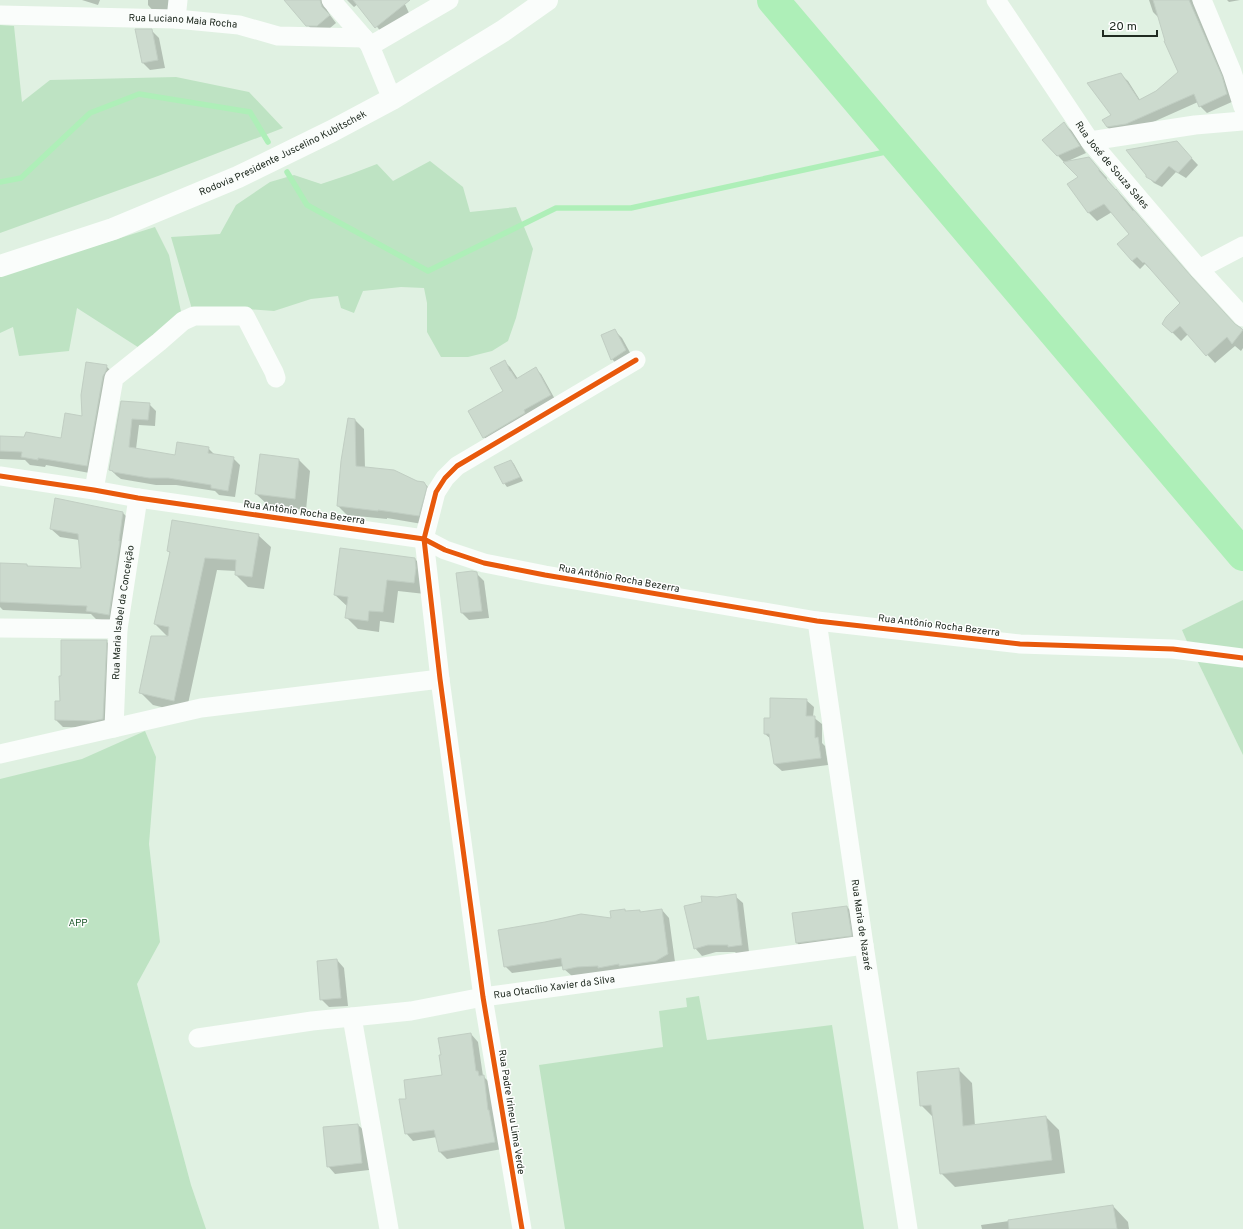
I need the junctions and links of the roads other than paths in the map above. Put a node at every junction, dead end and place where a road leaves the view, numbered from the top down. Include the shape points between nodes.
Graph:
1 (178, 0) edge
2 (331, 0) edge
3 (449, 0) edge
4 (547, 0) edge
5 (996, 0) edge
6 (1202, 0) edge
7 (0, 15) edge
8 (176, 19) junction
9 (367, 42) junction
10 (392, 100) junction
11 (1243, 107) edge
12 (1243, 121) edge
13 (1090, 141) junction
14 (1243, 246) edge
15 (0, 266) edge
16 (1199, 269) junction
17 (1243, 317) edge
18 (636, 360) dead end
19 (276, 378) dead end
20 (0, 476) edge
21 (94, 490) junction
22 (138, 498) junction
23 (424, 539) junction
24 (817, 621) junction
25 (0, 628) edge
26 (118, 629) junction
27 (1243, 658) edge
28 (440, 679) junction
29 (114, 728) junction
30 (0, 754) edge
31 (864, 945) junction
32 (483, 997) junction
33 (352, 1017) junction
34 (198, 1038) dead end
35 (389, 1229) edge
36 (522, 1229) edge
37 (908, 1229) edge

1 - 8 street
2 - 9 street
3 - 9 street
4 - 10 highway, Rodovia Presidente Juscelino Kubitschek via 503,31
5 - 13 street, Rua José de Souza Sales
6 - 11 street via 1232,72
7 - 8 street, Rua Luciano Maia Rocha
8 - 9 street, Rua Luciano Maia Rocha via 238,25 278,36
9 - 10 street
10 - 15 highway, Rodovia Presidente Juscelino Kubitschek via 238,177 113,229
12 - 13 street via 1195,125
13 - 16 street, Rua José de Souza Sales
14 - 16 street
16 - 17 street, Rua José de Souza Sales
18 - 23 street via 457,466 436,492
19 - 21 street via 245,316 194,316 183,321 114,378
20 - 21 street, Rua Antônio Rocha Bezerra
21 - 22 street, Rua Antônio Rocha Bezerra
22 - 23 street, Rua Antônio Rocha Bezerra
22 - 26 street, Rua Maria Isabel da Conceição
23 - 24 street, Rua Antônio Rocha Bezerra via 445,550 484,563
23 - 28 street, Rua Padre Irineu Lima Verde
24 - 27 street, Rua Antônio Rocha Bezerra via 1020,644 1173,650
24 - 31 street, Rua Maria de Nazaré
25 - 26 street
26 - 29 street, Rua Maria Isabel da Conceição
28 - 29 street via 201,708
28 - 32 street, Rua Padre Irineu Lima Verde
29 - 30 street
31 - 32 street, Rua Otacílio Xavier da Silva
31 - 37 street, Rua Maria de Nazaré
32 - 33 street, Rua Otacílio Xavier da Silva via 411,1012
32 - 36 street, Rua Padre Irineu Lima Verde
33 - 34 street, Rua Otacílio Xavier da Silva
33 - 35 street

